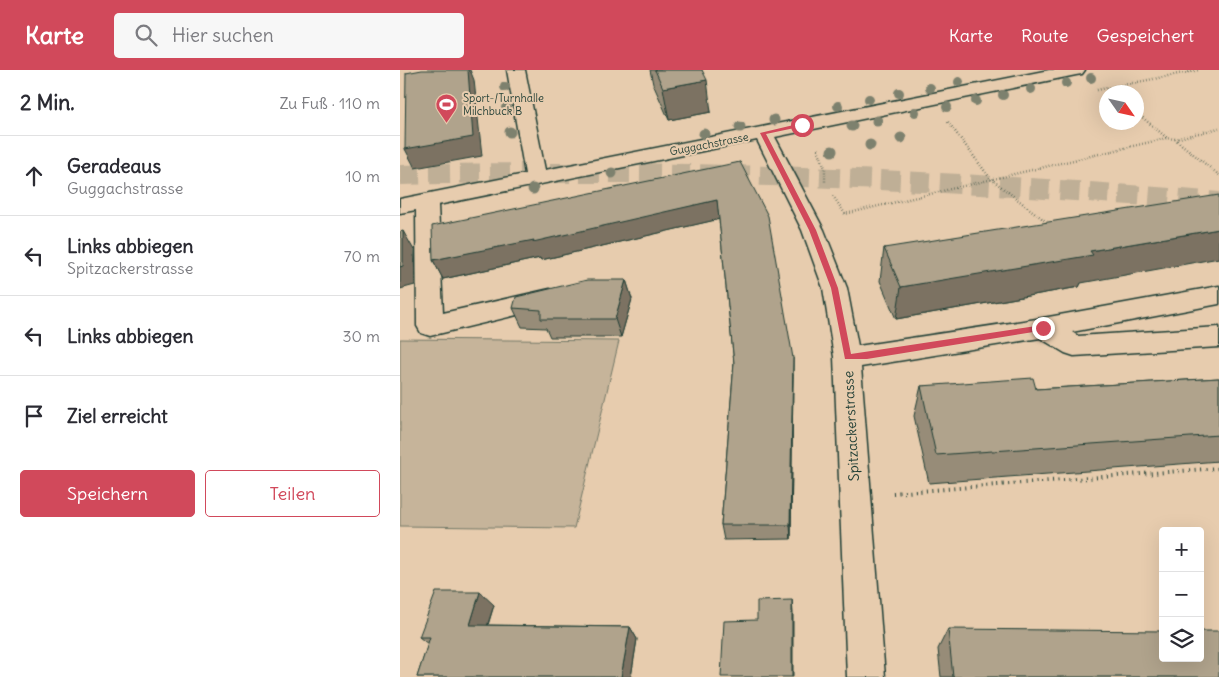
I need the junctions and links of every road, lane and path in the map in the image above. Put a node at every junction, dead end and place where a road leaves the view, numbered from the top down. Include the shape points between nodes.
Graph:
1 (516, 70) edge
2 (1076, 70) edge
3 (1144, 119) edge
4 (946, 120) dead end
5 (1219, 128) edge
6 (763, 133) junction
7 (1167, 138) junction
8 (1175, 139) junction
9 (818, 148) dead end
10 (1219, 175) edge
11 (990, 178) junction
12 (536, 179) junction
13 (828, 187) dead end
14 (832, 194) dead end
15 (427, 200) junction
16 (400, 206) edge
17 (1050, 225) edge
18 (574, 292) edge
19 (1219, 294) edge
20 (1043, 328) junction
21 (1219, 337) edge
22 (848, 357) junction
23 (1219, 468) edge
24 (892, 493) dead end
25 (866, 677) edge

1 - 12 street
2 - 6 street, Guggachstrasse
3 - 7 path
4 - 11 path
5 - 8 path
6 - 12 street, Guggachstrasse
6 - 22 street, Spitzackerstrasse via 813,230 834,288
7 - 8 path
7 - 11 path
8 - 10 path
9 - 13 path
11 - 14 path via 845,214
11 - 17 path
12 - 15 street, Guggachstrasse
15 - 16 street, Guggachstrasse
15 - 18 street via 430,326
19 - 20 street
20 - 21 street via 1074,346
20 - 22 street
22 - 25 street, Spitzackerstrasse
23 - 24 path

